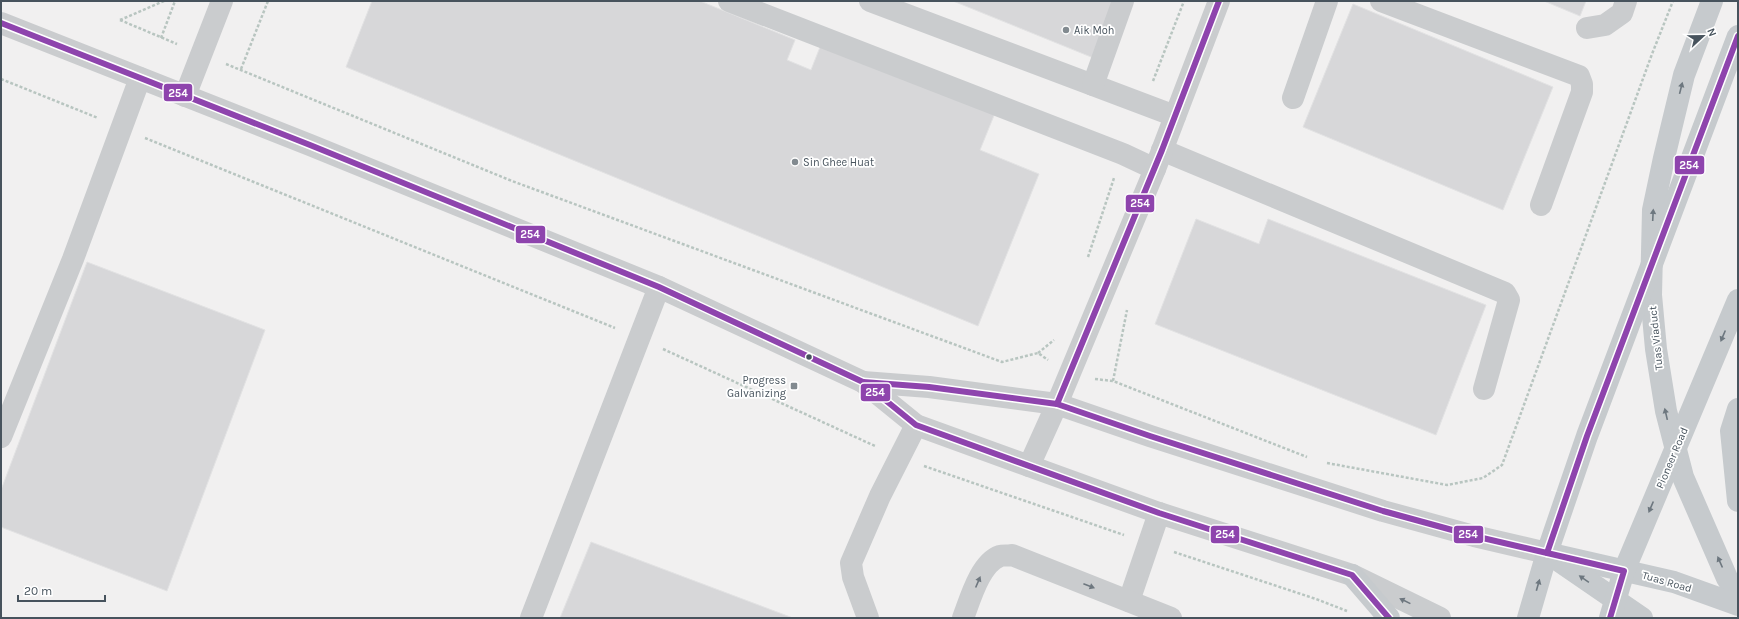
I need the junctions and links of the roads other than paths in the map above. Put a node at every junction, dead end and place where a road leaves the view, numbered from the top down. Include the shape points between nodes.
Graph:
1 (222, 1) edge
2 (729, 1) edge
3 (870, 1) edge
4 (1123, 1) edge
5 (1219, 1) edge
6 (1327, 1) edge
7 (1381, 1) edge
8 (1626, 1) edge
9 (1712, 1) edge
10 (1, 22) edge
11 (1587, 28) dead end
12 (1738, 36) edge
13 (140, 78) junction
14 (1093, 85) junction
15 (185, 96) junction
16 (1293, 98) dead end
17 (1175, 116) junction
18 (1159, 159) junction
19 (1541, 205) dead end
20 (659, 287) junction
21 (1738, 300) edge
22 (863, 382) junction
23 (1484, 389) dead end
24 (1057, 404) junction
25 (1738, 409) edge
26 (916, 425) junction
27 (1, 437) edge
28 (1029, 466) junction
29 (1738, 501) edge
30 (1159, 513) junction
31 (1547, 553) junction
32 (1624, 571) junction
33 (1352, 575) junction
34 (1738, 596) edge
35 (1129, 601) junction
36 (1738, 605) edge
37 (1613, 610) edge
38 (1167, 617) edge
39 (531, 618) edge
40 (868, 618) edge
41 (963, 618) edge
42 (1389, 618) edge
43 (1440, 618) edge
44 (1528, 618) edge
45 (1642, 618) edge

1 - 15 street
2 - 18 street via 1123,154
3 - 14 street
4 - 14 street
5 - 17 street
6 - 16 street
7 - 19 street via 1579,76 1582,92
8 - 11 street via 1622,13 1605,25
34 -> 9 main road, Tuas Viaduct via 1727,578 1683,477 1666,411 1656,349 1652,295 1653,210 1684,75
10 - 13 street, Tuas Road
12 - 31 main road via 1587,436
13 - 15 street, Tuas Road
13 - 27 street via 75,253
14 - 17 street
15 - 20 street, Tuas Road
17 - 18 street
18 - 23 street via 1505,294 1509,300
18 - 24 street
20 - 22 street, Tuas Road
20 - 39 street
21 -> 32 main road, Pioneer Road
22 - 24 street, Tuas Road via 929,387
22 - 26 street, Tuas Road
24 - 28 street
24 - 31 street, Tuas Road via 1383,511
25 - 29 main road via 1731,431
26 - 28 street, Tuas Road
26 - 40 street via 880,496 851,563 853,577
28 - 30 street, Tuas Road
30 - 33 street, Tuas Road
30 - 35 street
31 - 32 main road, Tuas Road
37 -> 31 main road, Tuas Road
44 -> 31 main road
32 - 36 main road, Tuas Road via 1674,582
32 - 37 main road, Pioneer Road
33 - 42 main road
43 -> 33 street, Tuas Road
35 - 38 street
41 -> 35 street via 984,569 992,561 1004,556 1012,556
37 - 45 main road, Tuas Road

